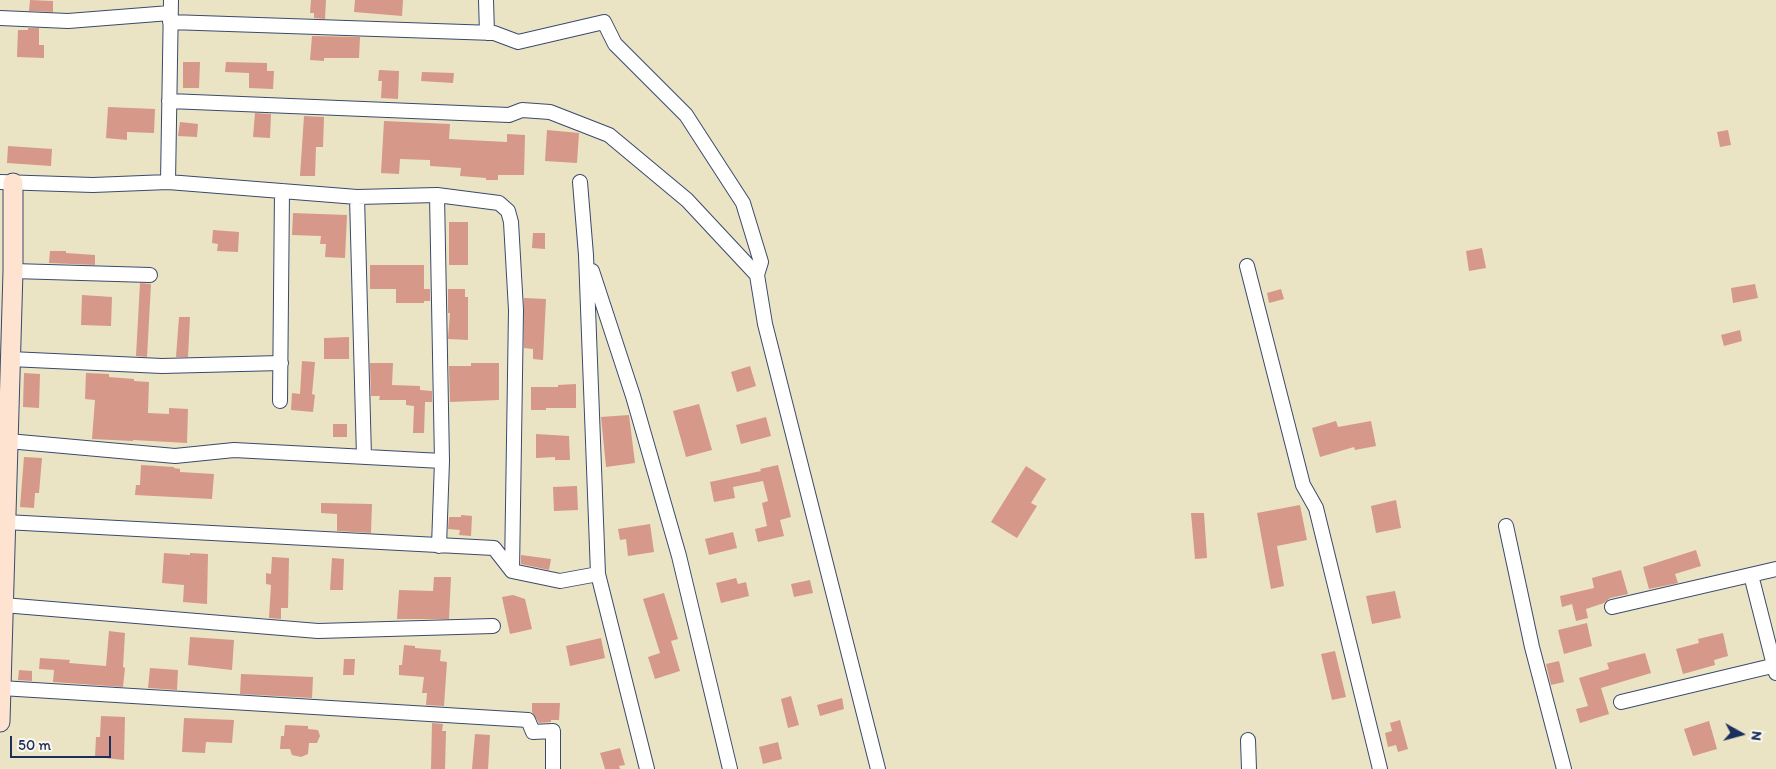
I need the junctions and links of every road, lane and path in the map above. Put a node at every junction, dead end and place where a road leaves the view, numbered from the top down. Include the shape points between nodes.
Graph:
1 (486, 0) edge
2 (170, 12) edge
3 (0, 18) edge
4 (487, 33) junction
5 (169, 101) junction
6 (7, 182) edge
7 (168, 182) junction
8 (580, 182) dead end
9 (282, 192) junction
10 (437, 195) junction
11 (357, 197) junction
12 (586, 255) junction
13 (1247, 266) dead end
14 (13, 271) junction
15 (150, 275) dead end
16 (757, 275) junction
17 (10, 359) junction
18 (281, 363) junction
19 (280, 401) dead end
20 (8, 441) junction
21 (364, 457) junction
22 (442, 461) junction
23 (6, 522) junction
24 (1506, 526) dead end
25 (439, 546) junction
26 (1776, 569) edge
27 (512, 571) junction
28 (598, 574) junction
29 (1751, 575) junction
30 (3, 605) junction
31 (1612, 607) dead end
32 (493, 626) dead end
33 (1775, 668) edge
34 (1, 688) edge
35 (1621, 702) dead end
36 (0, 722) edge
37 (1248, 740) dead end
38 (553, 769) edge
39 (647, 769) edge
40 (730, 769) edge
41 (878, 769) edge
42 (1249, 769) edge
43 (1380, 769) edge
44 (1564, 769) edge

1 - 4 street
2 - 3 street via 68,21
2 - 4 street
2 - 5 street
4 - 16 street via 518,42 604,22 615,44 686,115 743,203 761,262
5 - 7 street
5 - 16 street via 508,115 522,110 550,112 609,136 687,200
6 - 7 street via 93,186
6 - 14 street
7 - 9 street
8 - 12 street
9 - 11 street
9 - 18 street
10 - 11 street
10 - 22 street
10 - 27 street via 499,203 508,211 516,310
11 - 21 street
12 - 28 street
12 - 40 street via 633,396 676,546
13 - 43 street via 1302,485 1316,508
14 - 15 street
14 - 17 street
16 - 41 street via 765,324
17 - 18 street via 162,366
17 - 20 street
18 - 19 street
20 - 21 street via 176,456 234,450
20 - 23 street
21 - 22 street
22 - 25 street
23 - 25 street
23 - 30 street
24 - 44 street via 1532,648
25 - 27 street via 494,548
26 - 29 street
27 - 28 street via 560,581
28 - 39 street
29 - 31 street
29 - 33 street
30 - 32 street via 318,631
30 - 34 street
33 - 35 street
34 - 36 street
34 - 38 street via 528,720 533,732 553,731
37 - 42 street

